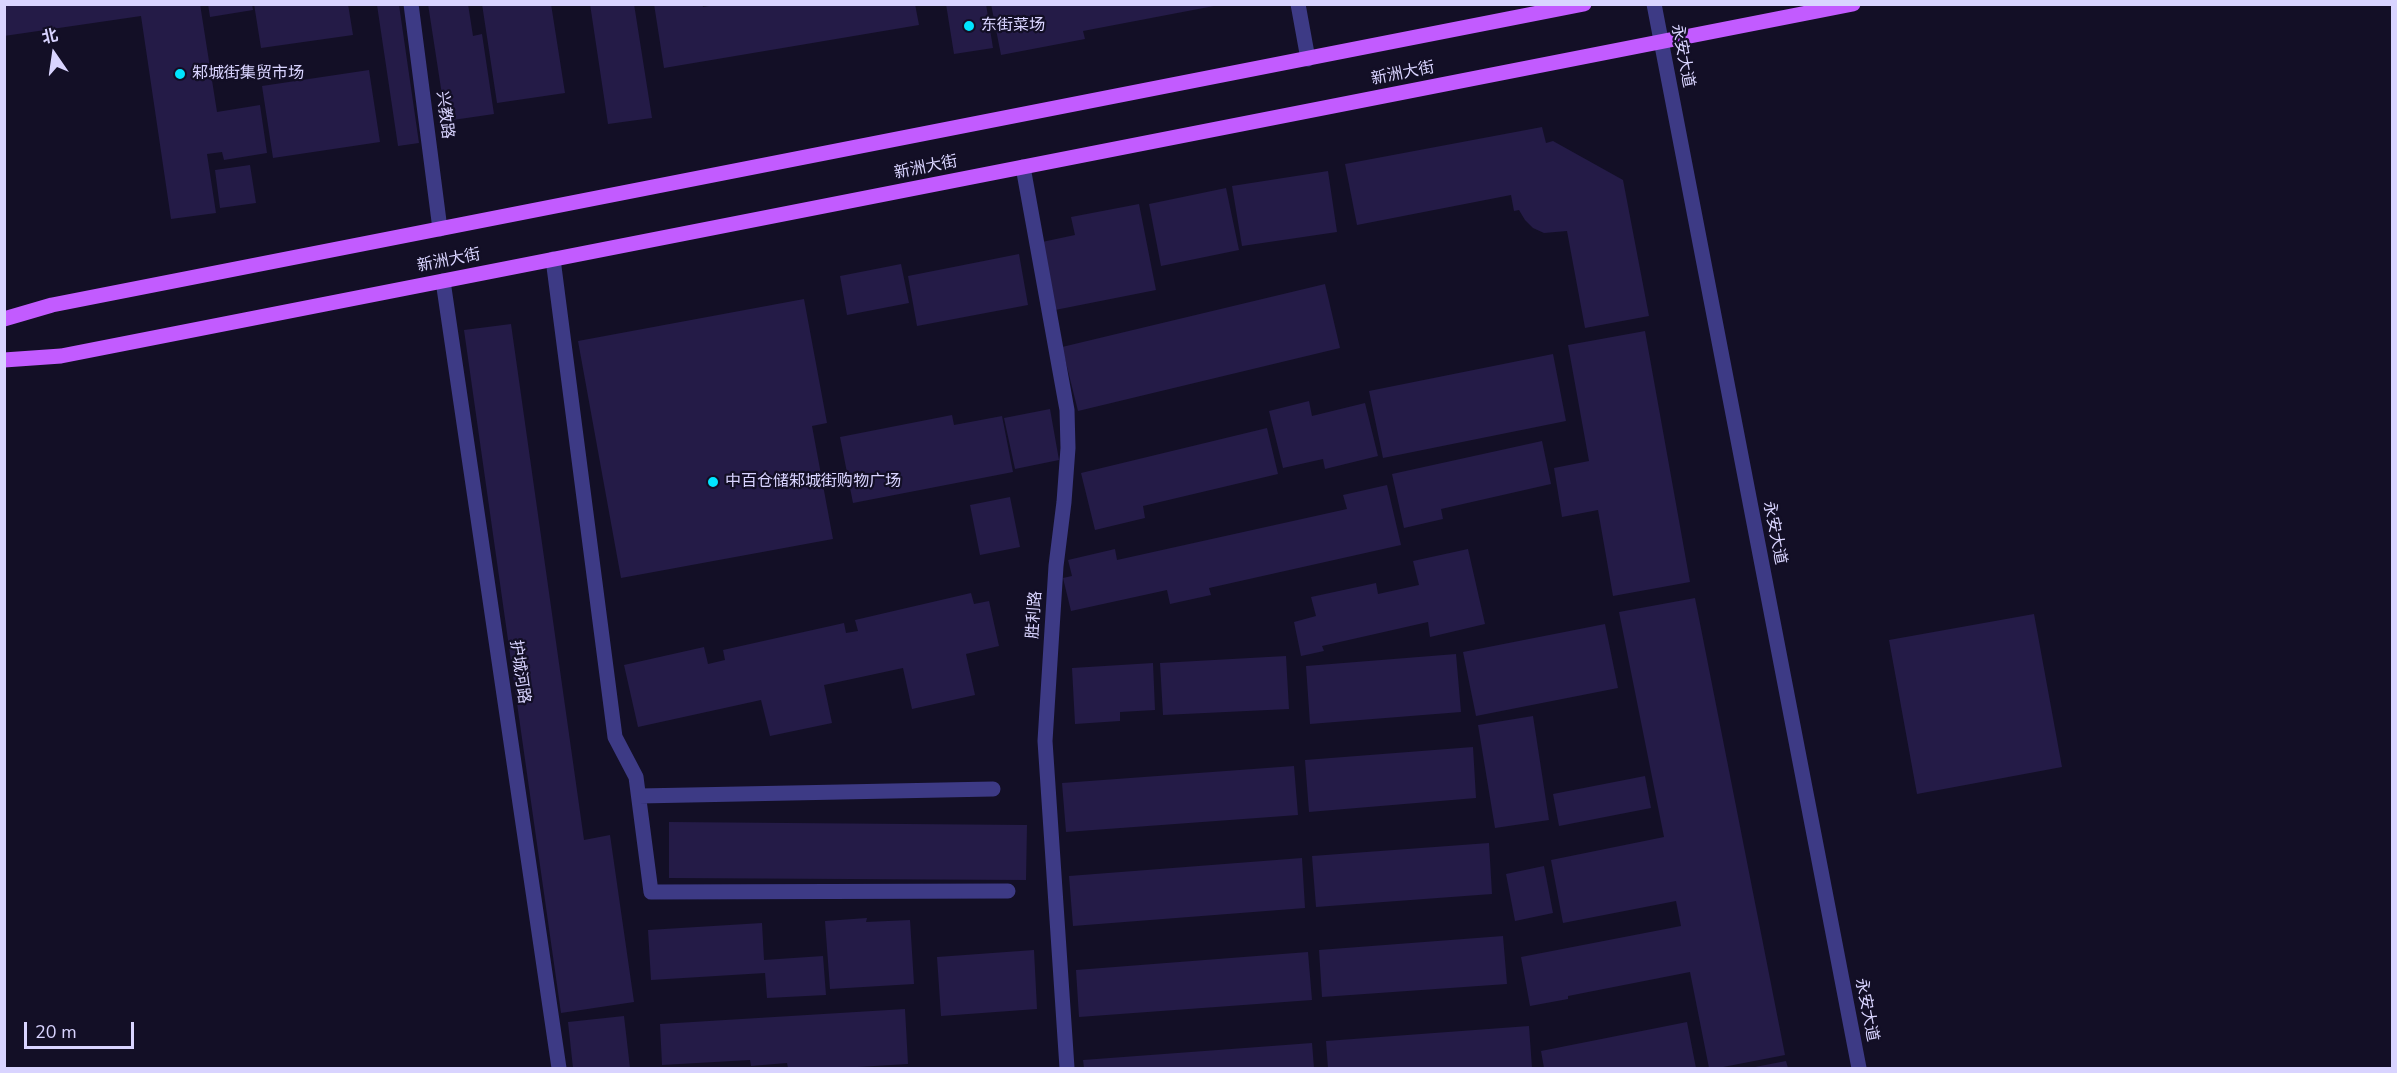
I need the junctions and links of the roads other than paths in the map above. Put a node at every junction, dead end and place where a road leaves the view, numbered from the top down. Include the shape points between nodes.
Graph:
1 (411, 4) edge
2 (1298, 4) edge
3 (1584, 4) edge
4 (1654, 4) edge
5 (1853, 4) edge
6 (1661, 42) junction
7 (1308, 59) junction
8 (1023, 168) junction
9 (440, 229) junction
10 (553, 259) junction
11 (443, 281) junction
12 (4, 320) edge
13 (4, 360) edge
14 (993, 789) dead end
15 (639, 796) junction
16 (1008, 891) dead end
17 (559, 1068) edge
18 (1067, 1068) edge
19 (1859, 1068) edge

1 - 9 street, 兴教路
2 - 7 street
3 - 7 main road, 新洲大街
4 - 6 street, 永安大道
5 - 6 main road, 新洲大街
6 - 8 main road, 新洲大街
6 - 19 street, 永安大道
7 - 9 main road, 新洲大街
8 - 10 main road, 新洲大街
8 - 18 street, 胜利路 via 1066,410 1068,448 1045,741
9 - 12 main road, 新洲大街 via 52,305
10 - 11 main road, 新洲大街
10 - 15 street via 615,736 636,777
11 - 13 main road, 新洲大街 via 61,356
11 - 17 street, 护城河路
14 - 15 street
15 - 16 street via 651,892

